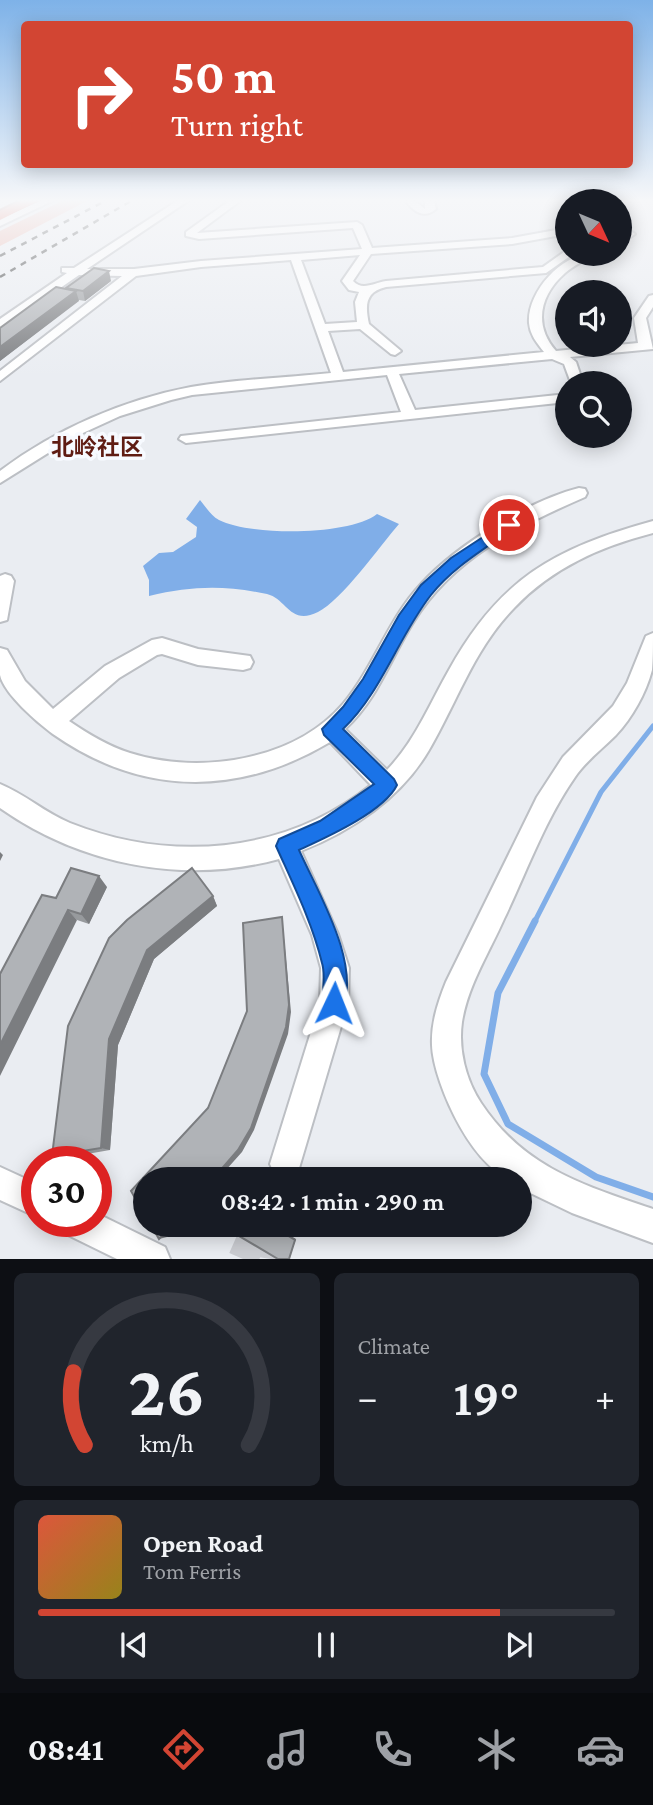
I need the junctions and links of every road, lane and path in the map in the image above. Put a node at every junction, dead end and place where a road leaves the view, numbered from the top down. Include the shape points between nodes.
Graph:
1 (88, 260) edge
2 (89, 260) edge
3 (276, 260) edge
4 (296, 260) edge
5 (362, 260) edge
6 (555, 263) edge
7 (569, 266) edge
8 (71, 271) junction
9 (133, 273) junction
10 (365, 290) junction
11 (653, 298) edge
12 (0, 316) edge
13 (0, 324) edge
14 (363, 325) junction
15 (320, 328) junction
16 (649, 345) edge
17 (395, 351) dead end
18 (552, 355) junction
19 (391, 370) junction
20 (575, 371) edge
21 (338, 375) junction
22 (0, 377) edge
23 (555, 399) edge
24 (410, 416) junction
25 (186, 439) dead end
26 (0, 478) edge
27 (579, 492) dead end
28 (653, 527) edge
29 (5, 580) dead end
30 (0, 615) edge
31 (653, 641) edge
32 (0, 656) edge
33 (243, 662) dead end
34 (52, 722) junction
35 (331, 729) junction
36 (387, 785) junction
37 (0, 795) edge
38 (286, 846) junction
39 (286, 1164) dead end
40 (0, 1183) edge
41 (21, 1193) edge
42 (653, 1226) edge
43 (108, 1237) edge
44 (153, 1259) edge

1 - 8 street
2 - 8 street
3 - 9 street
4 - 15 street
5 - 10 street via 347,281 353,288
6 - 10 street via 546,270 386,284
7 - 18 street via 548,283 537,304 538,331
8 - 9 street
8 - 12 street
8 - 13 street
9 - 22 street
10 - 14 street via 360,308
11 - 16 street via 640,318
14 - 15 street
14 - 17 street
15 - 21 street
16 - 18 street
18 - 19 street
18 - 20 street via 570,362
19 - 21 street
19 - 24 street
21 - 26 street via 156,399 65,435
23 - 24 street
24 - 25 street
27 - 35 street via 492,534 456,561 427,589 369,684
28 - 36 street via 571,555 513,598 478,638 413,758
29 - 30 street
31 - 42 street via 638,684 621,711 567,770 536,824 457,988 447,1027 449,1065 461,1098 483,1134 525,1173 583,1201
32 - 34 street via 7,673
33 - 34 street via 152,648 112,672
34 - 35 street via 112,757 148,769 193,774 231,771 270,760
35 - 36 street
36 - 38 street via 327,827
37 - 38 street via 42,823 114,849 202,859
38 - 39 street via 335,968 334,1003
40 - 41 street
43 - 44 street

